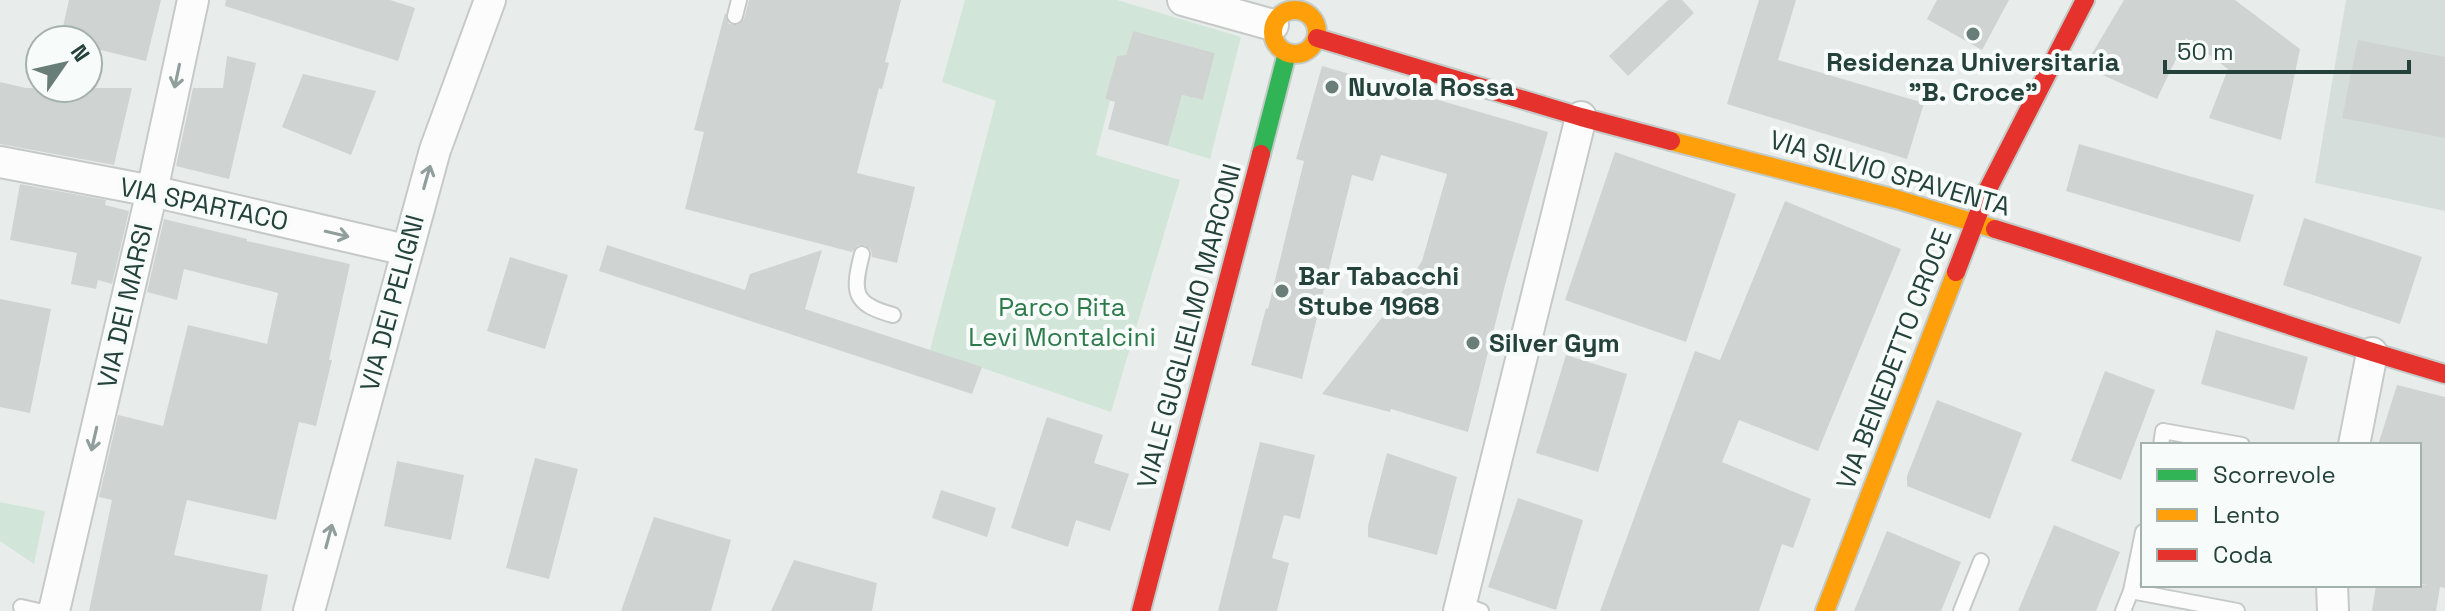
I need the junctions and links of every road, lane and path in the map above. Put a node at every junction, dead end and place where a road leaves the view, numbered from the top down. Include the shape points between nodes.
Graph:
1 (193, 0) edge
2 (490, 0) edge
3 (739, 0) edge
4 (1183, 0) edge
5 (2085, 0) edge
6 (1291, 12) edge
7 (735, 16) dead end
8 (1317, 38) junction
9 (1287, 53) junction
10 (1581, 117) junction
11 (0, 162) edge
12 (152, 191) junction
13 (1974, 223) junction
14 (406, 250) junction
15 (862, 254) dead end
16 (893, 315) dead end
17 (2372, 353) junction
18 (2445, 374) edge
19 (2161, 443) edge
20 (2231, 443) edge
21 (2354, 443) edge
22 (2141, 542) edge
23 (1981, 561) dead end
24 (2332, 587) edge
25 (2131, 591) junction
26 (21, 607) dead end
27 (1467, 609) edge
28 (39, 611) edge
29 (54, 611) edge
30 (309, 611) edge
31 (1141, 611) edge
32 (1825, 611) edge
33 (1961, 611) edge
34 (2123, 611) edge
35 (2237, 611) edge
36 (2333, 611) edge

1 -> 12 street, VIA DEI MARSI
14 -> 2 street, VIA DEI PELIGNI via 435,150
3 - 7 lane
4 - 6 street
5 - 13 street, VIA BENEDETTO CROCE
6 - 8 street via 1305,12 1314,20
6 - 9 street via 1273,39
8 - 9 street via 1302,53
8 - 10 street, VIA SILVIO SPAVENTA
9 - 31 street, VIALE GUGLIELMO MARCONI
10 - 13 street, VIA SILVIO SPAVENTA
10 - 27 street
11 - 12 street, VIA SPARTACO
12 -> 14 street, VIA SPARTACO
12 -> 29 street, VIA DEI MARSI
13 - 17 street, VIA SILVIO SPAVENTA
13 - 32 street, VIA BENEDETTO CROCE
30 -> 14 street, VIA DEI PELIGNI
15 - 16 lane via 855,282 859,298 872,309
17 - 18 street, VIA SILVIO SPAVENTA
17 - 21 street
19 - 20 lane via 2163,431
22 - 25 lane
23 - 33 lane
24 - 36 street
25 - 34 lane
25 - 35 lane
26 - 28 lane

